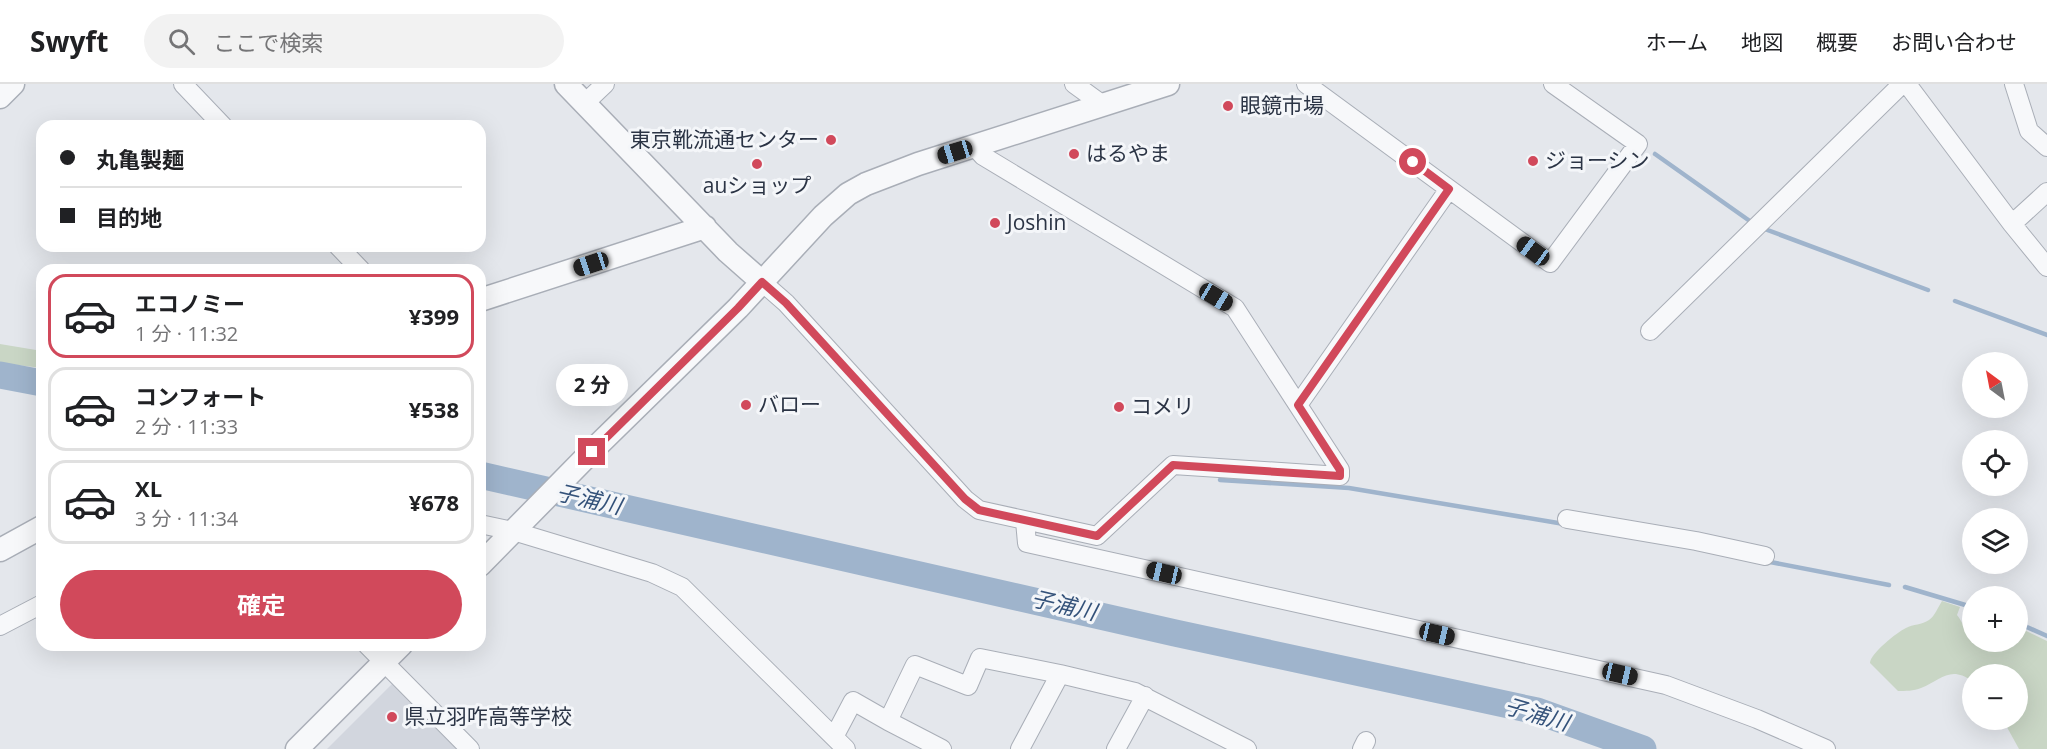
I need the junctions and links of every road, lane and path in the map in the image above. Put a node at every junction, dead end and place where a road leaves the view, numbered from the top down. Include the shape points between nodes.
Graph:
1 (13, 84) edge
2 (183, 84) edge
3 (566, 84) edge
4 (605, 84) edge
5 (1074, 84) edge
6 (1168, 84) edge
7 (1306, 84) edge
8 (1553, 84) edge
9 (1902, 84) edge
10 (1907, 84) edge
11 (2014, 84) edge
12 (0, 96) edge
13 (585, 103) junction
14 (1103, 105) junction
15 (217, 120) edge
16 (974, 146) junction
17 (2047, 147) edge
18 (1449, 189) junction
19 (2047, 192) edge
20 (2012, 224) junction
21 (705, 227) junction
22 (344, 252) edge
23 (355, 264) edge
24 (2047, 267) edge
25 (762, 282) junction
26 (486, 298) edge
27 (1650, 331) dead end
28 (1298, 405) junction
29 (1567, 519) dead end
30 (1025, 520) junction
31 (486, 524) edge
32 (519, 526) junction
33 (36, 530) edge
34 (0, 550) edge
35 (1765, 556) dead end
36 (486, 559) edge
37 (36, 607) edge
38 (0, 626) edge
39 (373, 651) edge
40 (395, 651) edge
41 (384, 662) junction
42 (1060, 674) junction
43 (1145, 696) junction
44 (888, 722) junction
45 (840, 743) edge
46 (1222, 743) edge
47 (297, 749) edge
48 (470, 749) edge
49 (942, 749) edge
50 (1020, 749) edge
51 (1116, 749) edge
52 (1247, 749) edge
53 (1826, 749) edge

1 - 12 street
2 - 15 street
3 - 13 street
4 - 13 street
5 - 14 street
6 - 14 street
7 - 18 street
8 - 18 street via 1638,144 1550,263
9 - 27 street
10 - 20 street
11 - 17 street via 2030,131
13 - 21 street
14 - 16 street
16 - 25 street via 894,172 848,194
16 - 28 street via 983,156 1235,308
18 - 28 street
19 - 20 street
20 - 24 street
21 - 25 street
21 - 26 street
22 - 23 street
25 - 30 street via 786,303 965,499 979,510
25 - 32 street
28 - 30 street via 1340,470 1340,476 1173,465 1097,536
29 - 35 street
30 - 53 street via 1027,543 1666,685 1757,718
31 - 32 street
32 - 36 street
32 - 45 street via 682,587
33 - 34 street
37 - 38 street
39 - 41 street
40 - 41 street
41 - 47 street
41 - 48 street
42 - 43 street
42 - 44 street via 980,658 968,686 915,665
42 - 50 street
43 - 46 street
43 - 51 street
44 - 45 street via 853,701
44 - 49 street
46 - 52 street

